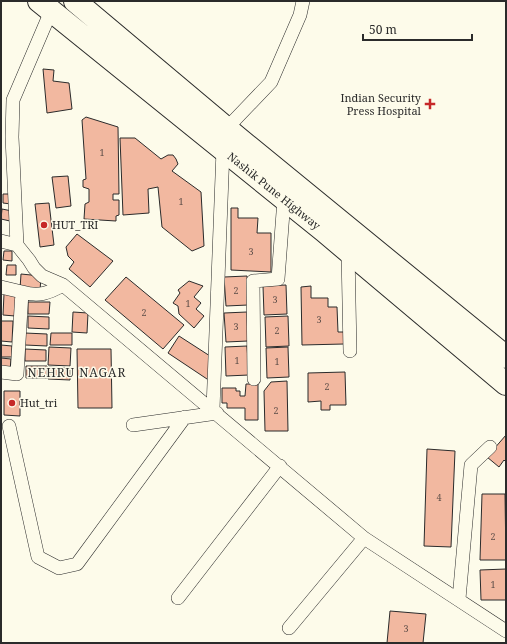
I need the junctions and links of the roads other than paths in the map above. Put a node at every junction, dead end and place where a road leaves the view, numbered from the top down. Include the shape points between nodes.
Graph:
1 (74, 1) edge
2 (303, 1) edge
3 (45, 6) edge
4 (227, 128) junction
5 (223, 150) junction
6 (284, 199) junction
7 (1, 241) edge
8 (17, 245) junction
9 (348, 252) junction
10 (63, 284) junction
11 (1, 287) edge
12 (22, 292) junction
13 (350, 351) dead end
14 (506, 357) edge
15 (1, 372) edge
16 (254, 379) dead end
17 (506, 384) edge
18 (215, 411) junction
19 (185, 417) junction
20 (133, 425) dead end
21 (9, 426) dead end
22 (490, 447) dead end
23 (280, 466) junction
24 (364, 538) junction
25 (178, 598) dead end
26 (459, 599) junction
27 (289, 628) dead end
28 (506, 631) edge

1 - 4 highway, Nashik Pune Highway
2 - 4 street via 300,15 271,82
3 - 5 highway, Nashik Pune Highway
3 - 8 street via 13,100 12,137
4 - 14 highway, Nashik Pune Highway
5 - 6 highway, Nashik Pune Highway
5 - 18 street
6 - 9 highway, Nashik Pune Highway
6 - 16 street via 278,279 253,281
7 - 8 street
8 - 10 street via 42,276
9 - 13 street
9 - 17 highway, Nashik Pune Highway
10 - 12 street via 40,294
10 - 18 street
11 - 12 street
12 - 15 street via 17,374
18 - 19 street
18 - 23 street
19 - 20 street
19 - 21 street via 77,564 59,568 38,558
22 - 26 street via 471,465
23 - 24 street
23 - 25 street
24 - 26 street
24 - 27 street
26 - 28 street

